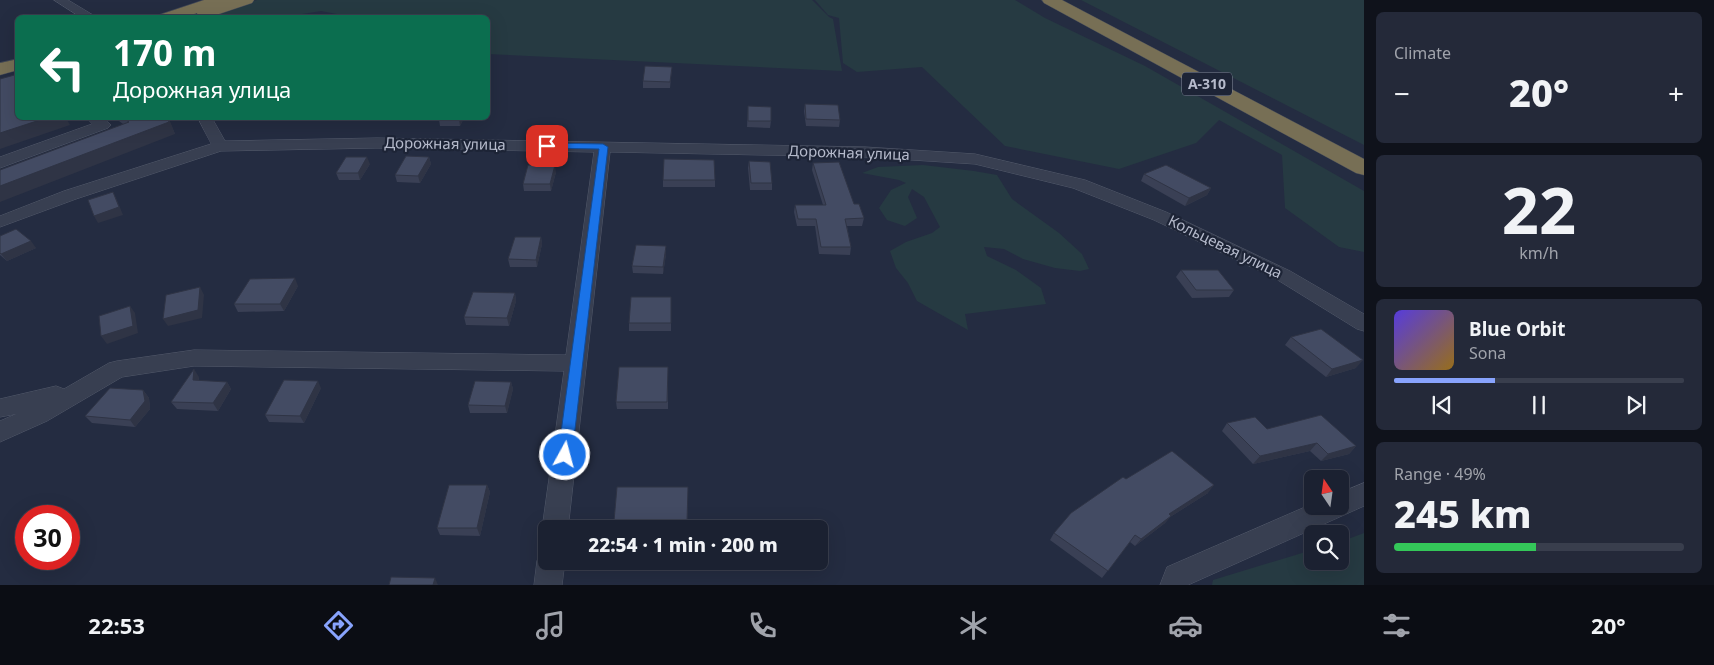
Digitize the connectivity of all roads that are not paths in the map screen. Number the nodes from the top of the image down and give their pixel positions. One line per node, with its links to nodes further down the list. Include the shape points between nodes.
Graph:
1 (60, 0): 5 (street)
2 (220, 0): 6 (highway)
3 (246, 0): 7 (highway)
4 (1050, 0): 17 (highway, А-310)
5 (87, 15)
6 (174, 15)
7 (202, 15)
8 (15, 65): 9 (highway)
9 (0, 69)
10 (15, 75): 11 (highway)
11 (0, 80)
12 (97, 120): 16 (street, via 103,125)
13 (206, 120): 14 (street)
14 (220, 146): 15 (street, Дорожная улица, via 377,143); 19 (street, Дорожная улица, via 70,195)
15 (603, 147): 18 (street, Дорожная улица, via 865,152 975,159); 21 (street)
16 (0, 163)
17 (1364, 168)
18 (1079, 184): 20 (street, Кольцевая улица, via 1214,240 1283,275)
19 (0, 222)
20 (1364, 324)
21 (577, 363): 22 (street, via 194,358 117,369); 28 (street)
22 (91, 384): 23 (street); 24 (street)
23 (0, 408)
24 (0, 432)
25 (1364, 494): 26 (street)
26 (1349, 500)
27 (1316, 515): 31 (street, via 1177,576)
28 (556, 520)
29 (550, 570): 30 (street)
30 (548, 585)
31 (1174, 585)

